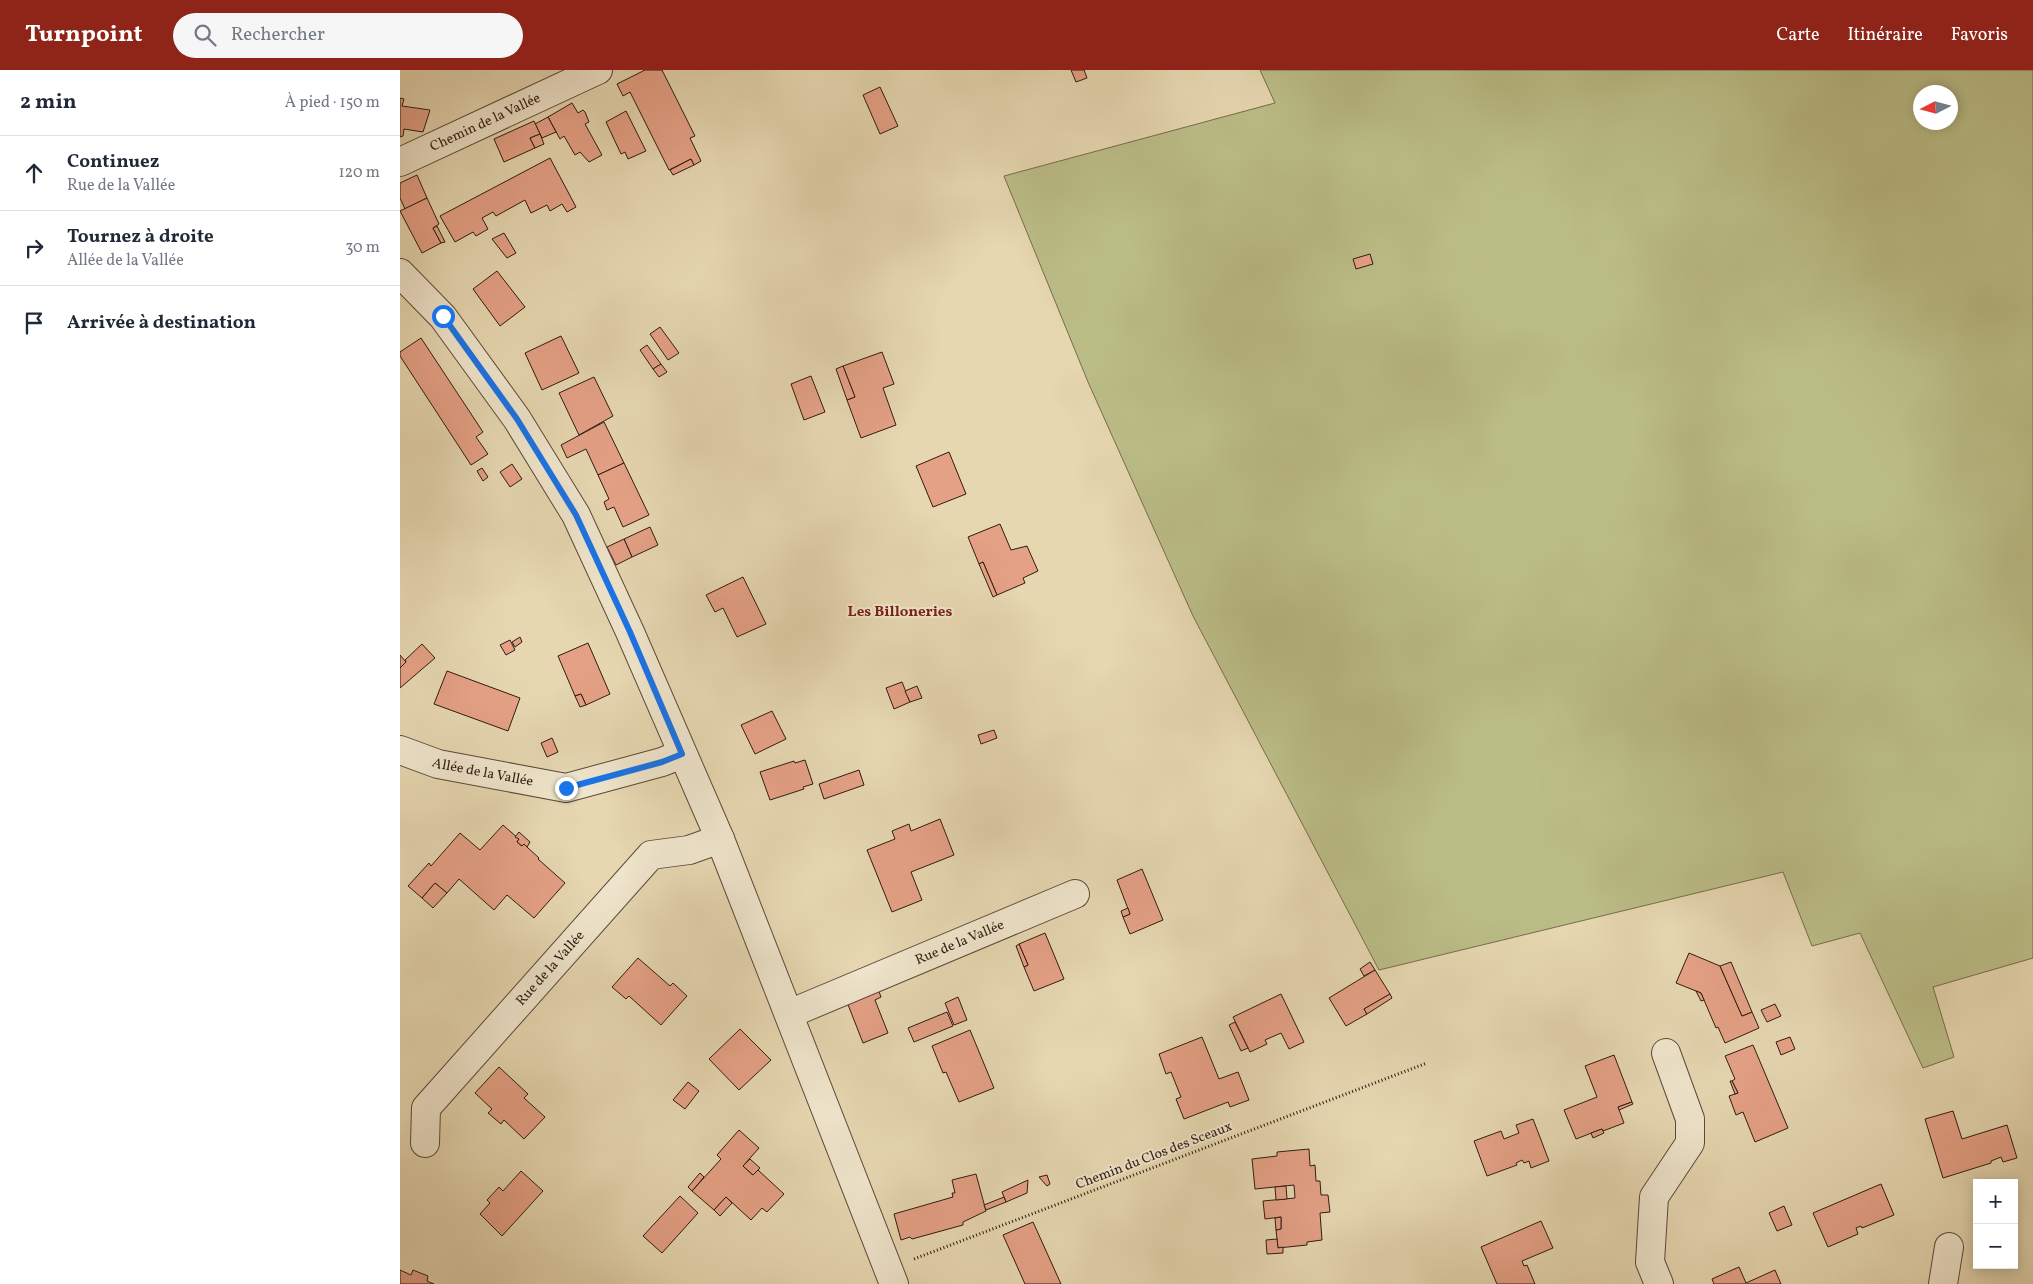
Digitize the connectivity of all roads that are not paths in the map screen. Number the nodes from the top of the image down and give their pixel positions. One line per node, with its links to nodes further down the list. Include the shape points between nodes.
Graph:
1 (598, 70): 2 (street, Chemin de la Vallée)
2 (400, 162)
3 (400, 273): 5 (street, via 443,316 517,419 576,515)
4 (400, 750): 5 (street, Allée de la Vallée, via 438,764 566,788)
5 (682, 754): 6 (street)
6 (720, 839): 8 (street); 10 (street, Rue de la Vallée, via 689,850 651,855 426,1108)
7 (1075, 894): 8 (street, Rue de la Vallée)
8 (788, 1014): 12 (street)
9 (1666, 1053): 13 (street, via 1690,1119 1690,1143 1654,1197 1650,1262)
10 (425, 1142)
11 (1949, 1247): 14 (street)
12 (891, 1277)
13 (1659, 1284)
14 (1943, 1284)

